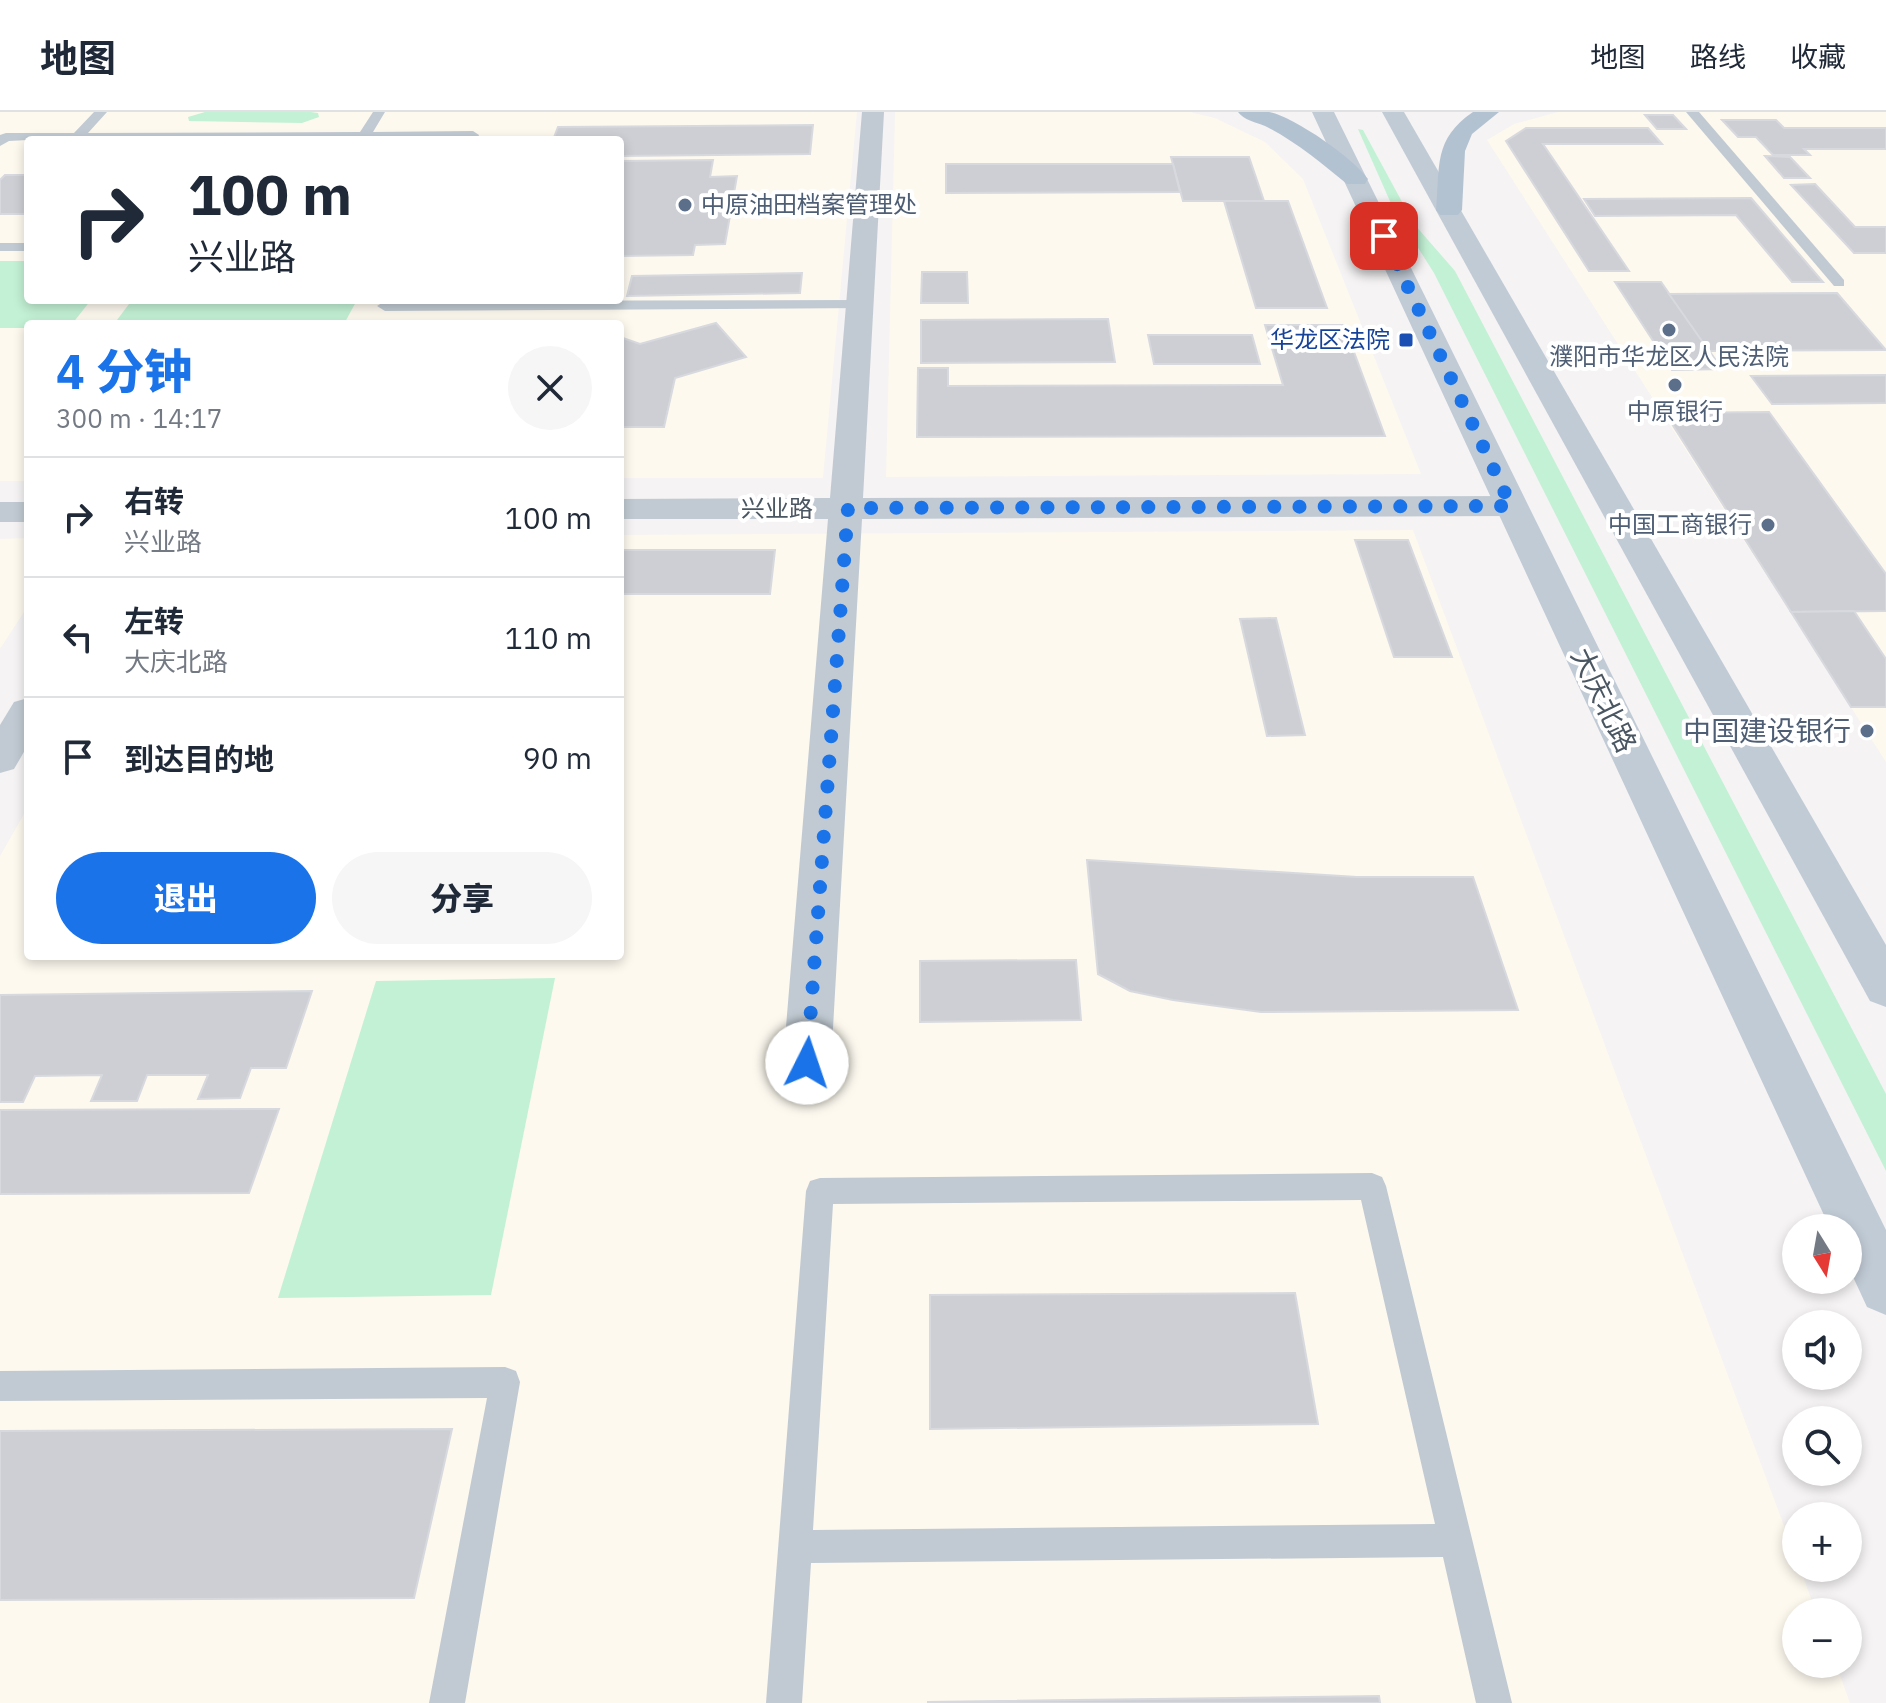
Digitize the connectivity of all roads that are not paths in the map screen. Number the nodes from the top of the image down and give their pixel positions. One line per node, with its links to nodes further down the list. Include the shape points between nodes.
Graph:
1 (101, 112): 9 (lane)
2 (379, 112): 10 (lane)
3 (873, 112): 20 (street)
4 (1249, 112): 14 (main road, via 1325,153)
5 (1323, 112): 14 (main road, 大庆北路)
6 (1393, 112): 15 (main road)
7 (1488, 112): 15 (main road, via 1462,130 1453,151)
8 (1692, 112): 18 (lane)
9 (78, 136)
10 (364, 136): 11 (lane)
11 (473, 136)
12 (24, 137): 13 (lane)
13 (0, 142)
14 (1356, 179): 21 (main road, 大庆北路)
15 (1449, 210): 28 (main road)
16 (0, 247): 17 (lane)
17 (24, 247)
18 (1839, 283)
19 (624, 304): 20 (lane)
20 (860, 305): 22 (street)
21 (1511, 506): 22 (street, 兴业路); 30 (main road, 大庆北路)
22 (848, 508): 23 (street, 兴业路); 29 (street)
23 (624, 509)
24 (0, 512): 25 (street)
25 (24, 512)
26 (24, 719): 27 (street)
27 (0, 758)
28 (1886, 987)
29 (807, 1063)
30 (1886, 1288)
31 (0, 1386): 34 (lane, via 505,1382)
32 (1456, 1540): 33 (lane); 33 (lane, via 1372,1186 820,1191); 36 (lane)
33 (794, 1547): 35 (lane)
34 (447, 1703)
35 (784, 1703)
36 (1494, 1703)

